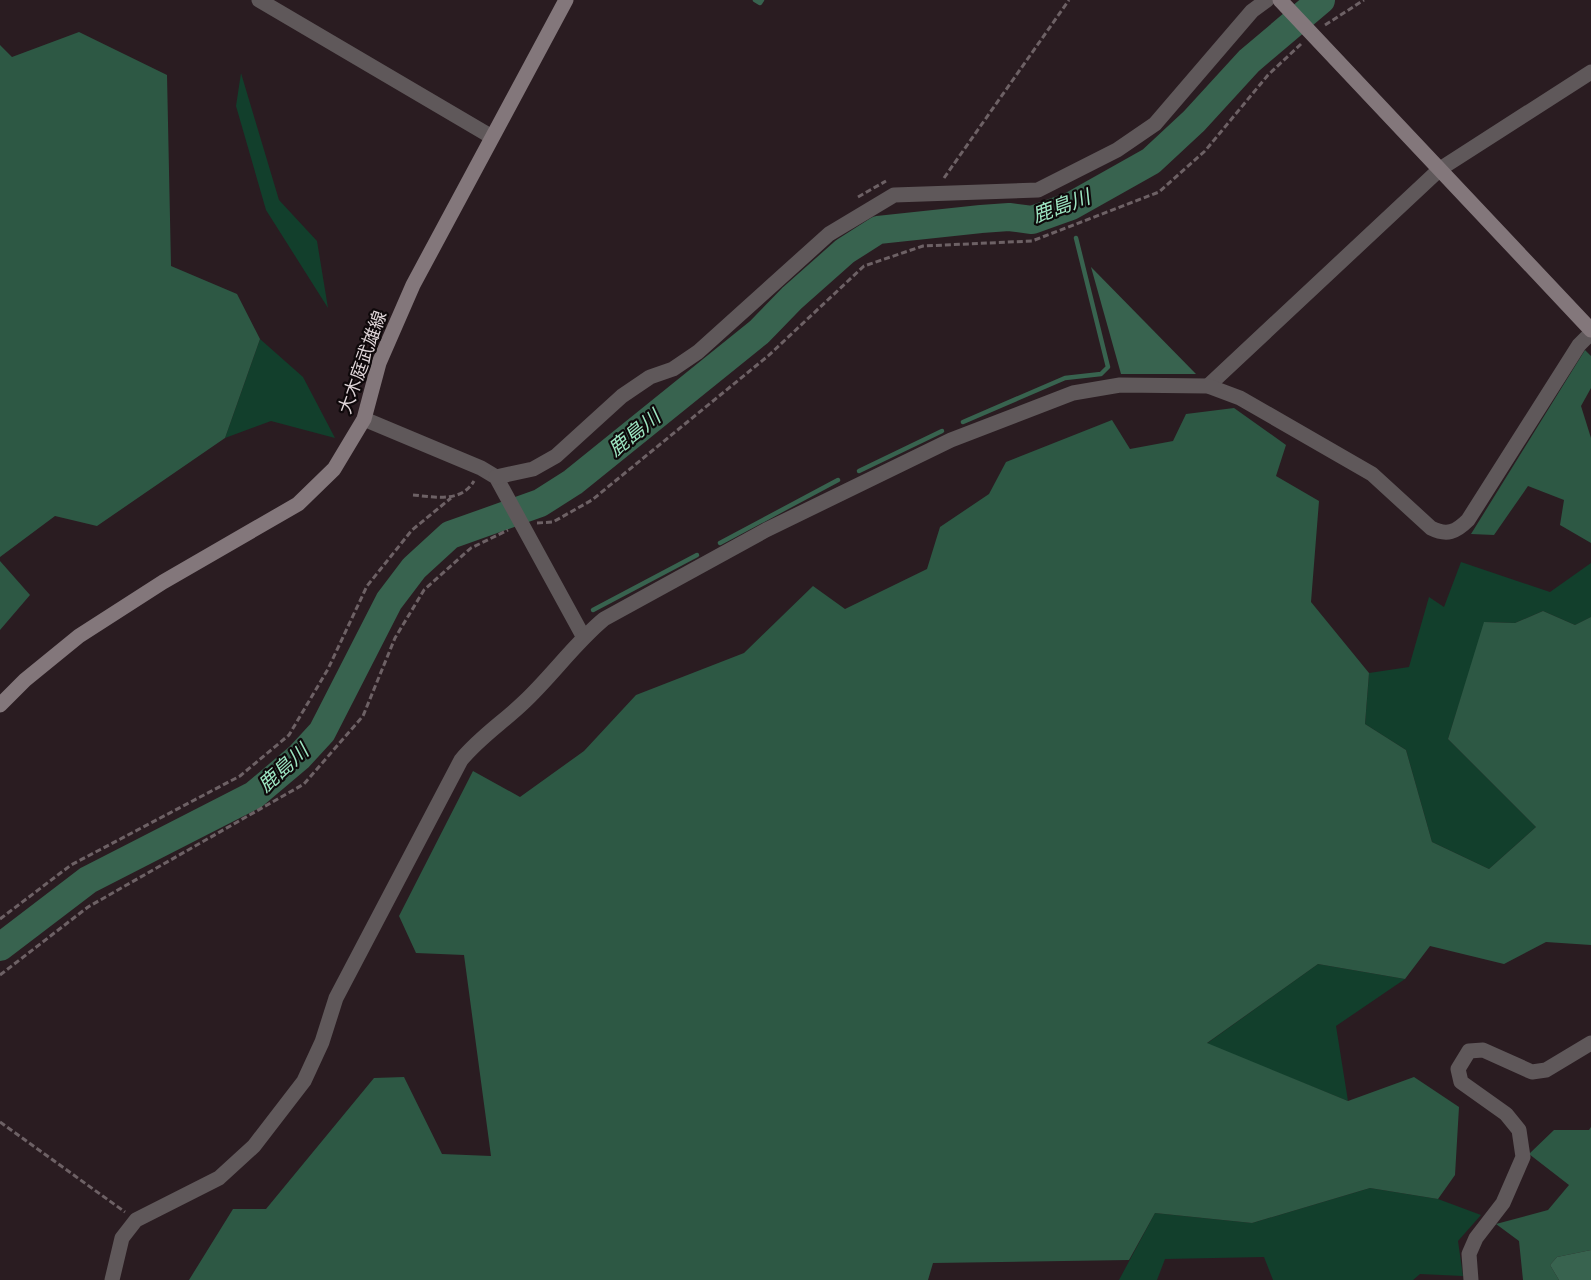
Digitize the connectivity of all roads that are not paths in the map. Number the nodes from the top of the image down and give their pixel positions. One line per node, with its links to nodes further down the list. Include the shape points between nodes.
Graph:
1 (259, 0): 6 (street)
2 (566, 0): 6 (main road, 大木庭武雄線)
3 (1267, 0): 11 (street, via 1252,11 1155,124 1117,150 1038,190 894,195 829,234 698,352 622,396 556,456)
4 (1280, 0): 7 (main road)
5 (1591, 72): 7 (street)
6 (492, 136): 10 (main road, 大木庭武雄線, via 413,285 379,363)
7 (1440, 169): 8 (main road); 9 (street)
8 (1591, 332): 9 (street, via 1578,345 1468,520 1452,532 1441,533 1431,528 1372,474 1240,398)
9 (1208, 386): 12 (street, via 1120,385 1073,393 951,440 766,530 632,602)
10 (364, 419): 11 (street, via 481,468); 13 (main road, 大木庭武雄線, via 334,470 298,504 79,636)
11 (499, 481): 12 (street)
12 (583, 636): 15 (street, via 522,704 478,740 461,760 336,998 304,1081 254,1146 219,1178 136,1221 122,1238)
13 (0, 705)
14 (1591, 1043): 16 (street, via 1546,1070 1532,1072 1484,1050 1469,1051 1458,1070 1461,1082 1506,1114 1519,1130 1523,1157 1503,1203 1476,1238 1469,1254)
15 (112, 1280)
16 (1471, 1280)

